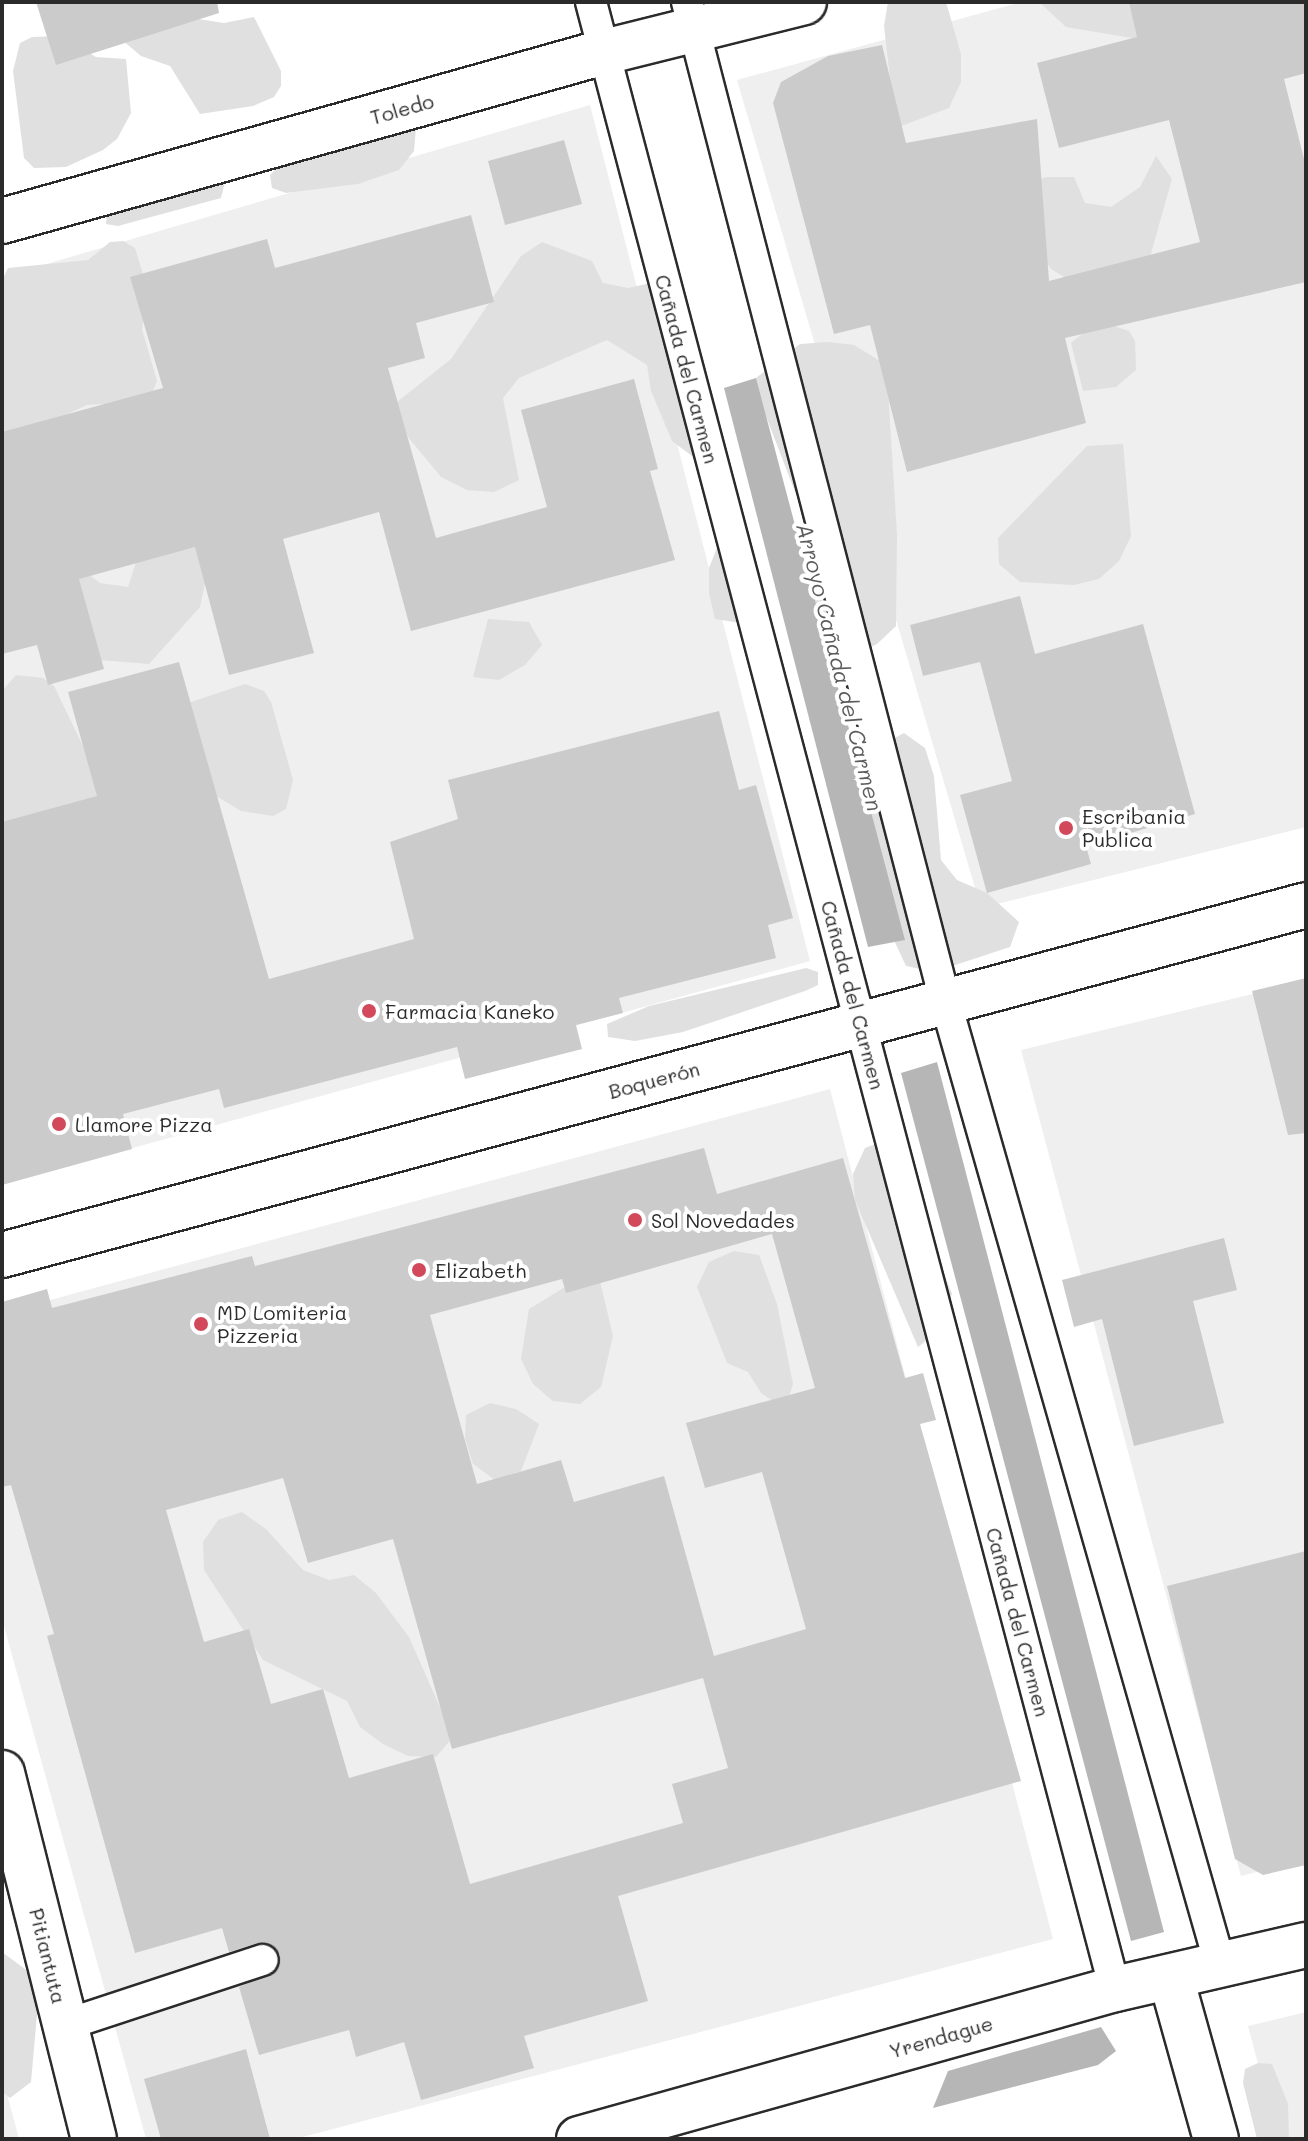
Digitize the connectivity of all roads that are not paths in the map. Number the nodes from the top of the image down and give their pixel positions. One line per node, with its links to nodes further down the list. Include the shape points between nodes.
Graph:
1 (591, 2): 4 (lane, Cañada del Carmen)
2 (804, 2): 3 (street, Toledo)
3 (690, 15): 4 (street, Toledo); 7 (lane)
4 (604, 52): 5 (street, Toledo); 8 (lane, Cañada del Carmen)
5 (2, 221)
6 (1306, 905): 7 (street, Boquerón)
7 (936, 1002): 8 (street, Boquerón); 13 (lane)
8 (865, 1023): 9 (street, Boquerón); 15 (lane, Cañada del Carmen)
9 (2, 1255)
10 (2, 1773): 16 (street, Pitiantuta)
11 (1306, 1945): 13 (street, Yrendague)
12 (263, 1960): 16 (lane)
13 (1220, 1964): 14 (street, Yrendague)
14 (1171, 1978): 15 (street, Yrendague); 19 (street)
15 (1115, 1989): 18 (street, Yrendague)
16 (65, 2025): 17 (street, Pitiantuta)
17 (94, 2139)
18 (579, 2139)
19 (1216, 2139)

